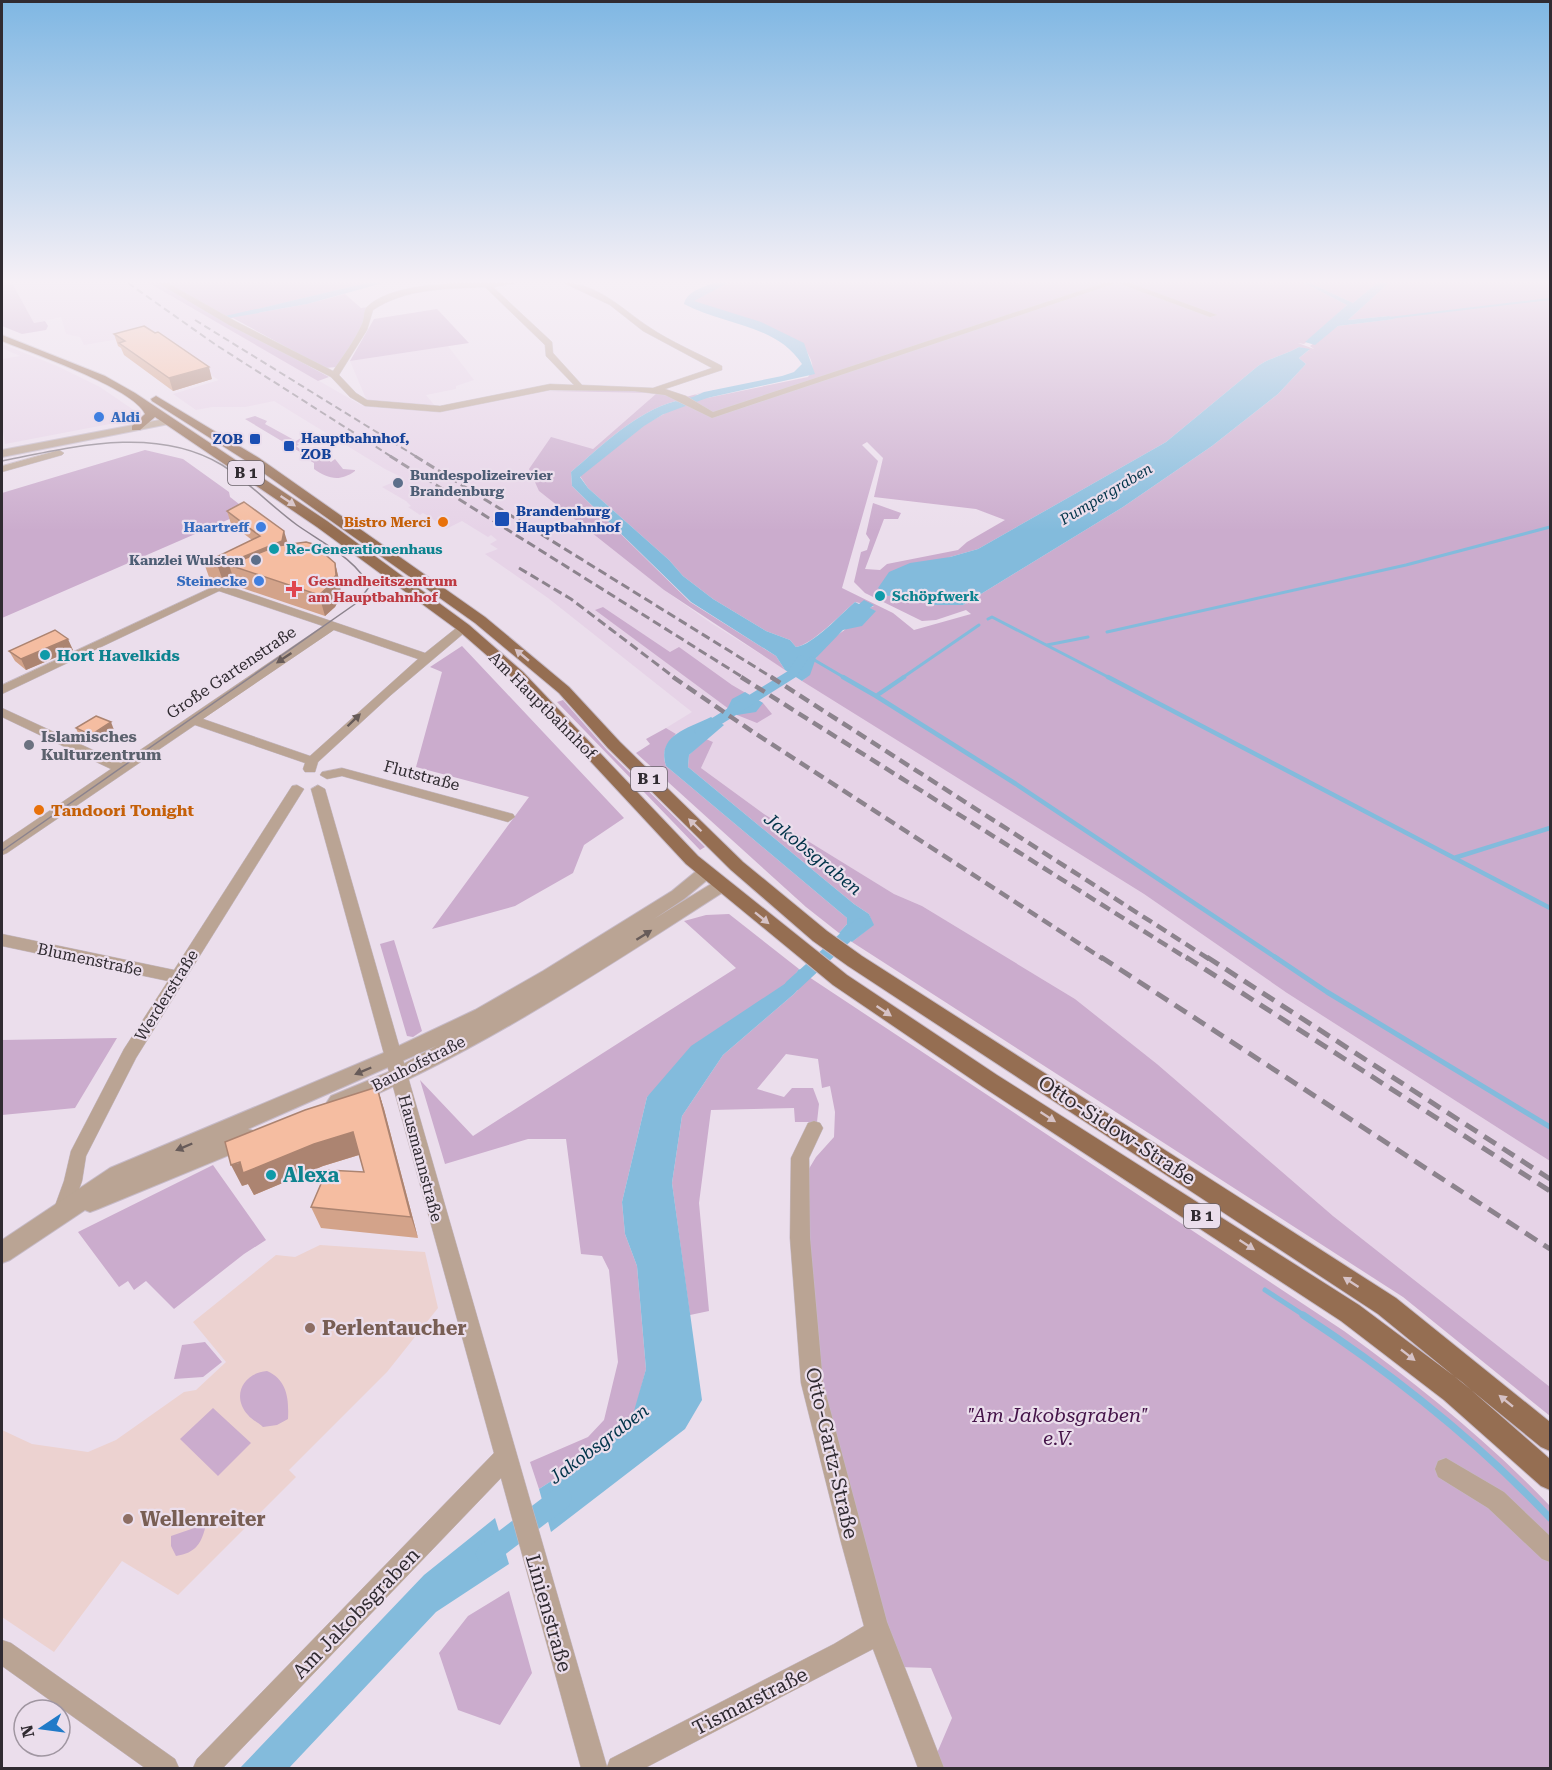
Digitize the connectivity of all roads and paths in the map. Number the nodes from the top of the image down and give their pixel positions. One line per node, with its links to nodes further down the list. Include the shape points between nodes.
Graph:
1 (73, 366): 11 (main road, B 1)
2 (85, 366): 12 (main road, B 1, via 122,379)
3 (315, 366): 8 (street)
4 (342, 366): 8 (street)
5 (561, 366): 9 (street)
6 (715, 366): 10 (street, via 719,368)
7 (862, 366): 10 (street, via 712,415 683,398)
8 (337, 377): 9 (street, via 365,403 435,409 537,389)
9 (578, 387): 10 (street)
10 (656, 389)
11 (147, 406): 13 (main road, B 1); 14 (main road, via 151,415)
12 (188, 418): 13 (main road); 20 (main road, Am Hauptbahnhof / B 1)
13 (170, 421): 14 (street); 22 (main road, Am Hauptbahnhof / B 1, one-way to 22, via 322,524)
14 (136, 428): 16 (street)
15 (59, 453): 17 (street)
16 (2, 454)
17 (2, 469)
18 (258, 571): 19 (street)
19 (217, 588): 21 (street); 24 (street)
20 (480, 620): 22 (main road); 25 (main road, Am Hauptbahnhof / B 1, one-way to 20)
21 (333, 625): 23 (street); 28 (street, Große Gartenstraße, one-way to 28)
22 (464, 628): 23 (street, Werderstraße); 26 (main road, Am Hauptbahnhof / B 1)
23 (425, 657): 29 (street, Werderstraße, one-way to 23, via 376,698)
24 (2, 690)
25 (564, 690): 26 (main road); 35 (main road, Am Hauptbahnhof / B 1, one-way to 25)
26 (540, 699): 36 (main road, Am Hauptbahnhof / B 1)
27 (2, 712): 30 (street)
28 (192, 720): 29 (street); 30 (street, Große Gartenstraße)
29 (311, 766): 31 (street, via 320,771); 32 (street, Werderstraße, via 297,777)
30 (120, 768): 34 (street, Große Gartenstraße)
31 (322, 782): 32 (street, via 306,791); 33 (street, Flutstraße, via 342,772); 40 (street, Hausmannstraße)
32 (297, 789): 39 (street, Werderstraße)
33 (508, 816)
34 (2, 850)
35 (737, 866): 36 (main road); 37 (main road); 44 (main road, Otto-Sidow-Straße / B 1, one-way to 35, via 1387,1306 855,961)
36 (706, 872): 37 (main road, Am Hauptbahnhof / B 1); 40 (street, Bauhofstraße, via 678,895 550,976)
37 (722, 885): 40 (street, Bauhofstraße, one-way to 37, via 588,968); 47 (main road, Otto-Sidow-Straße / B 1, one-way to 47, via 837,977 1350,1312 1408,1354)
38 (2, 940): 39 (street, Blumenstraße)
39 (178, 977): 42 (street, Werderstraße, via 129,1054 77,1156 73,1181)
40 (396, 1068): 42 (street, Bauhofstraße); 45 (street, Hausmannstraße)
41 (814, 1128): 49 (street, Otto-Gartz-Straße, via 800,1158 800,1238 812,1383)
42 (60, 1214): 43 (street, Bauhofstraße)
43 (2, 1253)
44 (1551, 1438)
45 (505, 1458): 52 (street, Am Jakobsgraben); 53 (street, Linienstraße)
46 (1446, 1469): 48 (street, via 1496,1500)
47 (1551, 1477)
48 (1551, 1551)
49 (879, 1631): 54 (street, Tismarstraße); 55 (street, Otto-Gartz-Straße)
50 (2, 1652): 51 (street)
51 (166, 1768)
52 (206, 1768)
53 (594, 1768)
54 (619, 1768)
55 (931, 1768)

